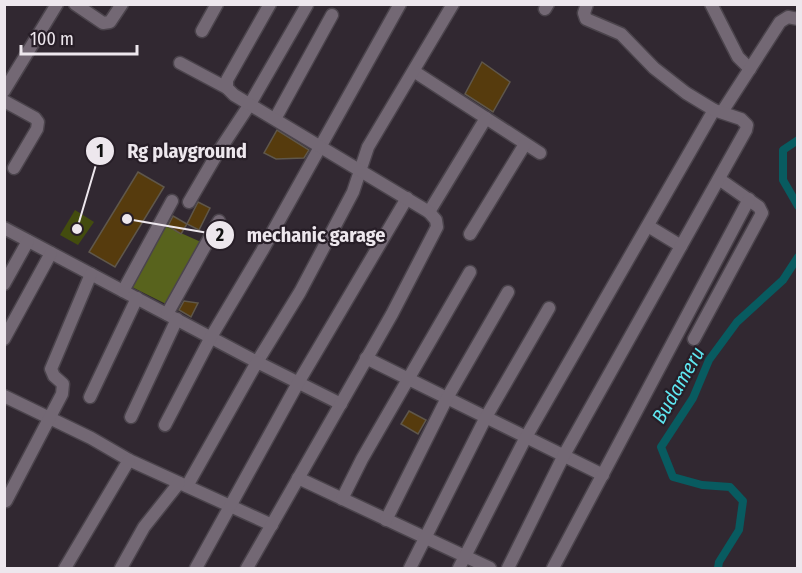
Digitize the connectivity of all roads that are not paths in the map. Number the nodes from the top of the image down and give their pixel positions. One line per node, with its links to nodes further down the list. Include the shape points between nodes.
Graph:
1 (57, 4): 18 (street)
2 (122, 4): 9 (street, via 110,21 103,23)
3 (217, 4): 13 (street)
4 (270, 4): 17 (street, via 227,80)
5 (400, 4): 25 (street)
6 (453, 4): 16 (street)
7 (587, 4): 21 (street, via 586,19 621,34 660,73)
8 (711, 4): 15 (street, via 738,57)
9 (77, 5)
10 (307, 5): 20 (street)
11 (332, 15): 23 (street)
12 (798, 19): 15 (street, via 788,17 780,22)
13 (202, 31)
14 (180, 63): 17 (street)
15 (750, 69): 21 (street)
16 (415, 72): 22 (street); 28 (street, via 368,147)
17 (227, 88): 20 (street)
18 (4, 91)
19 (4, 101): 27 (street, via 38,122)
20 (250, 104): 23 (street); 33 (street)
21 (718, 111): 29 (street, via 747,125 746,134); 36 (street)
22 (486, 118): 24 (street); 34 (street)
23 (275, 119): 25 (street)
24 (525, 144): 26 (street); 38 (street)
25 (319, 147): 28 (street); 50 (street)
26 (540, 153)
27 (14, 168)
28 (360, 170): 30 (street); 54 (street, via 300,291)
29 (719, 179): 31 (street); 40 (street)
30 (407, 198): 34 (street); 56 (street)
31 (749, 199): 52 (street, via 762,210 760,216); 68 (street)
32 (172, 201): 45 (street)
33 (189, 202)
34 (429, 212): 53 (street, via 436,220 436,232)
35 (219, 221): 49 (street)
36 (648, 226): 40 (street); 65 (street)
37 (4, 228): 39 (street)
38 (470, 234)
39 (28, 241): 41 (street); 44 (street)
40 (681, 246): 66 (street)
41 (51, 253): 43 (street); 51 (street)
42 (470, 272): 55 (street)
43 (91, 274): 45 (street); 61 (street, via 52,365 52,372 64,390)
44 (4, 284)
45 (123, 291): 47 (street)
46 (508, 292): 59 (street)
47 (137, 298): 49 (street); 58 (street)
48 (549, 308): 63 (street)
49 (172, 316): 50 (street); 62 (street)
50 (211, 336): 54 (street); 64 (street)
51 (4, 339)
52 (694, 339)
53 (366, 358): 55 (street); 60 (street)
54 (257, 362): 56 (street); 70 (street)
55 (408, 379): 59 (street); 71 (street)
56 (298, 383): 60 (street); 73 (street)
57 (4, 396): 61 (street)
58 (90, 397)
59 (447, 398): 63 (street); 74 (street)
60 (340, 404): 69 (street)
61 (49, 417): 67 (street); 72 (street)
62 (131, 417)
63 (486, 417): 65 (street); 76 (street)
64 (165, 425)
65 (526, 437): 66 (street); 77 (street)
66 (564, 455): 68 (street); 84 (street)
67 (129, 460): 70 (street); 78 (street)
68 (603, 475): 85 (street)
69 (298, 478): 71 (street); 75 (street)
70 (183, 485): 73 (street); 79 (street, via 144,527)
71 (342, 499): 74 (street)
72 (6, 501)
73 (229, 506): 75 (street); 80 (street)
74 (386, 520): 76 (street)
75 (272, 525): 81 (street)
76 (426, 539): 77 (street); 82 (street)
77 (462, 563): 83 (street)
78 (65, 568)
79 (121, 568)
80 (196, 568)
81 (247, 568)
82 (410, 568)
83 (490, 568)
84 (508, 568)
85 (553, 568)

